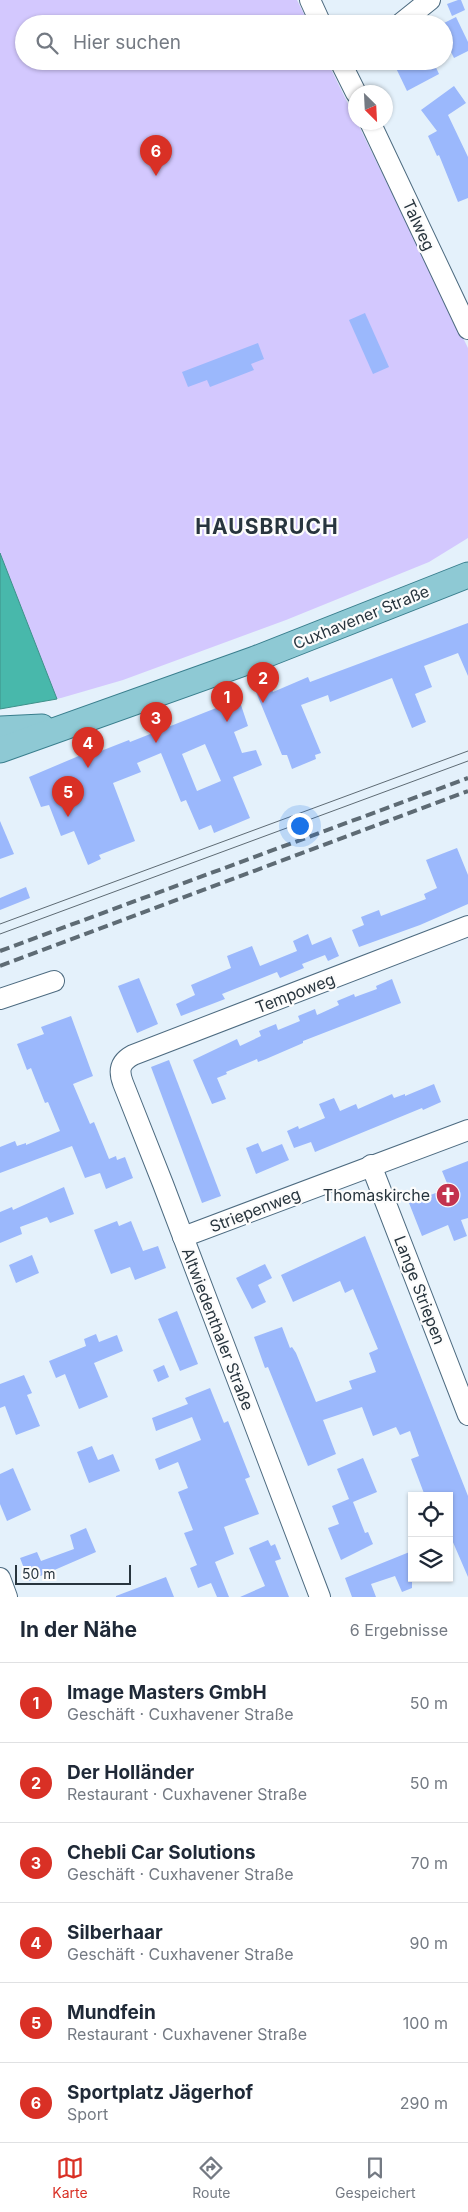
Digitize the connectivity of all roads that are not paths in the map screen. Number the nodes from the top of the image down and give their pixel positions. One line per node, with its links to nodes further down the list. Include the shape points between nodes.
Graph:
1 (310, 0): 3 (street)
2 (430, 0): 4 (street)
3 (317, 15)
4 (411, 15)
5 (345, 70): 6 (street)
6 (352, 85)
7 (374, 130): 8 (street, Talweg)
8 (468, 329)
9 (468, 575): 10 (main road, Cuxhavener Straße, via 255,659)
10 (69, 726): 11 (main road); 12 (main road, Cuxhavener Straße)
11 (0, 729)
12 (0, 750)
13 (468, 926): 16 (street, Tempoweg)
14 (54, 981): 15 (street)
15 (0, 999)
16 (124, 1061): 19 (street, Altwiedenthaler Straße, via 120,1071 122,1084)
17 (468, 1130): 18 (street, Striepenweg)
18 (371, 1165): 19 (street, Striepenweg); 20 (street, Lange Striepen)
19 (183, 1237): 23 (street, Altwiedenthaler Straße)
20 (468, 1415)
21 (0, 1578): 22 (street)
22 (7, 1597)
23 (320, 1597)

